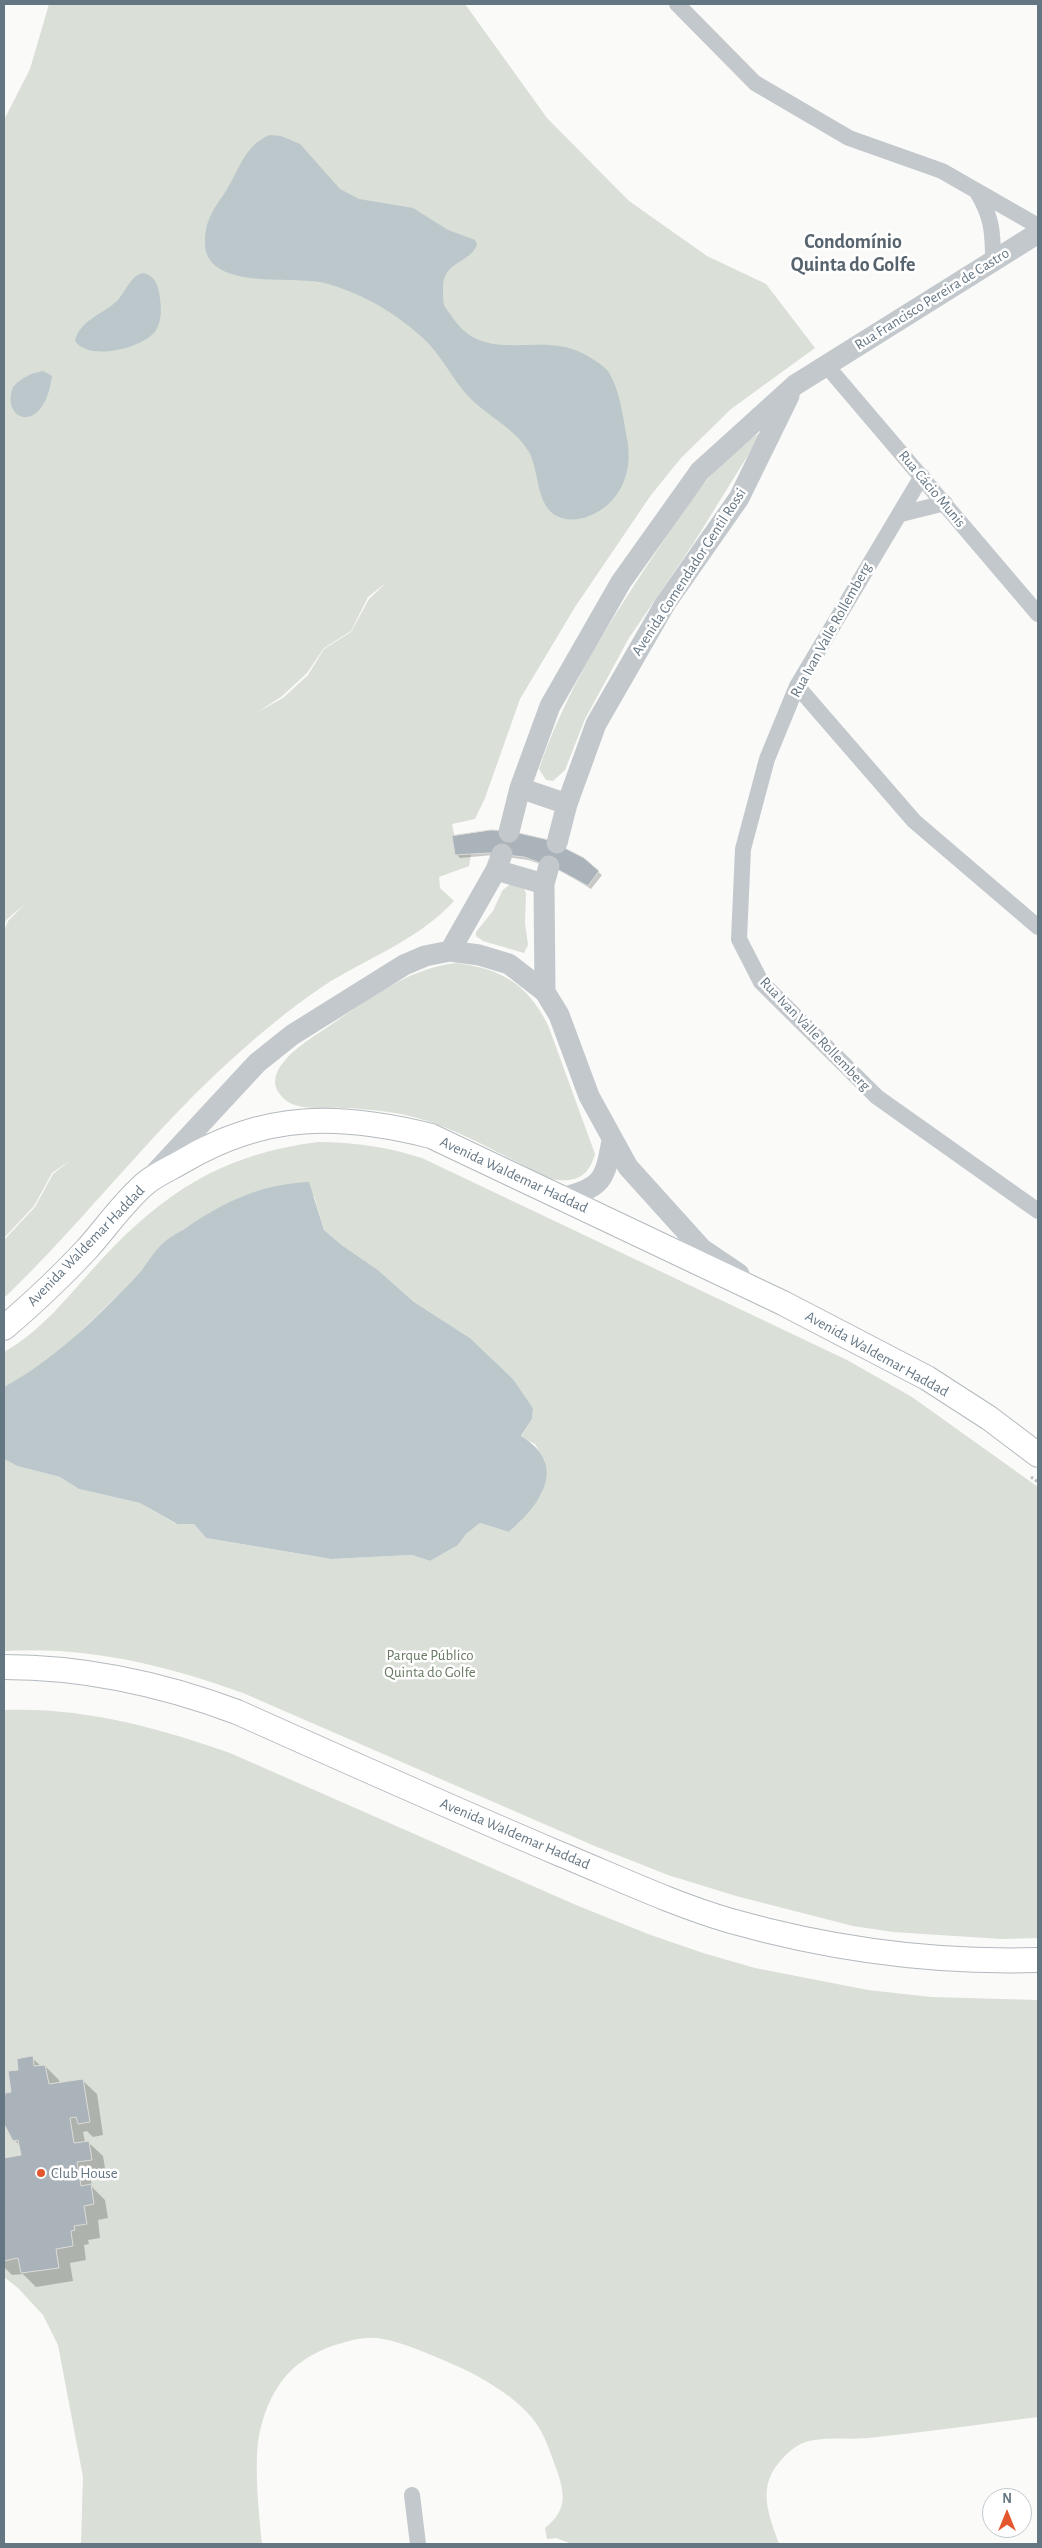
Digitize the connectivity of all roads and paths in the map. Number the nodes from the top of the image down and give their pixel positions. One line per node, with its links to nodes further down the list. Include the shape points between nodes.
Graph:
1 (676, 4): 2 (street, via 754,83 849,138 942,171)
2 (976, 190): 3 (street); 5 (street, via 989,212)
3 (1038, 226)
4 (1038, 233): 5 (street, Rua Francisco Pereira de Castro)
5 (994, 261): 6 (street, Rua Francisco Pereira de Castro)
6 (826, 365): 7 (street); 8 (street, Rua Cácio Munis)
7 (795, 385): 13 (street, via 700,472 621,582 550,706); 14 (street, Avenida Comendador Gentil Rossi, via 738,498 665,604 596,724)
8 (922, 476): 9 (street, Rua Cácio Munis); 10 (street, Rua Ivan Valle Rollemberg)
9 (944, 504): 10 (street); 11 (street, Rua Cácio Munis)
10 (901, 514): 12 (street, Rua Ivan Valle Rollemberg, via 869,562)
11 (1038, 614)
12 (797, 686): 17 (street, via 914,821); 23 (street, Rua Ivan Valle Rollemberg, via 767,759 743,848 739,939 761,982 877,1097)
13 (520, 788): 14 (street); 15 (street)
14 (567, 804): 16 (street, Avenida Comendador Gentil Rossi)
15 (509, 832)
16 (556, 843)
17 (1038, 927)
18 (450, 951): 19 (street, via 509,964); 19 (street, via 499,862 547,875); 21 (street, via 404,964 292,1035 258,1063)
19 (545, 992): 20 (street, via 559,1015 588,1096)
20 (612, 1140): 22 (street, via 608,1166 599,1182 586,1191); 24 (street, via 628,1167 702,1249)
21 (147, 1182): 22 (main road, Avenida Waldemar Haddad, via 199,1151 232,1137 278,1123 317,1119 394,1126 431,1136); 25 (main road, Avenida Waldemar Haddad, via 43,1296)
22 (562, 1198): 24 (main road, Avenida Waldemar Haddad)
23 (1038, 1211)
24 (783, 1303): 26 (main road, Avenida Waldemar Haddad, via 927,1378 989,1418)
25 (4, 1328)
26 (1031, 1463): 27 (path)
27 (1038, 1482)
28 (4, 1667): 29 (main road, Avenida Waldemar Haddad, via 94,1674 202,1699 570,1858 730,1920 850,1947 892,1953 1001,1961)
29 (1038, 1960)
30 (412, 2495): 31 (street)
31 (418, 2544)

